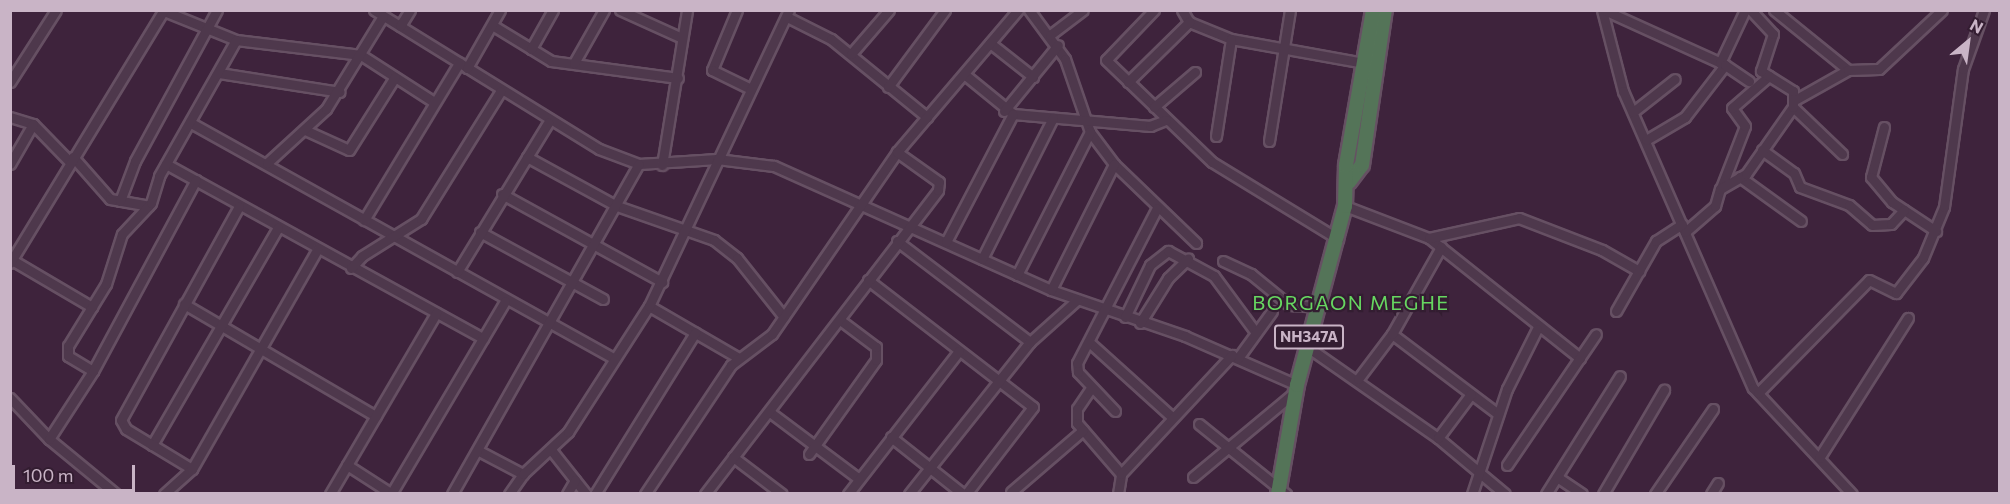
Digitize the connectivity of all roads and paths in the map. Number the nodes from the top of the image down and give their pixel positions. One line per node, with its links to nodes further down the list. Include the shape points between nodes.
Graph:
1 (56, 10): 58 (street)
2 (217, 10): 33 (street)
3 (374, 10): 29 (street)
4 (410, 10): 32 (street)
5 (553, 10): 40 (street)
6 (604, 10): 44 (street)
7 (620, 10): 35 (street)
8 (687, 10): 35 (street)
9 (737, 10): 61 (street, via 712,70)
10 (890, 10): 42 (street)
11 (945, 10): 60 (street)
12 (1018, 10): 38 (street)
13 (1029, 10): 34 (street)
14 (1083, 10): 34 (street)
15 (1154, 10): 59 (street, via 1105,57)
16 (1290, 10): 41 (street)
17 (1373, 10): 45 (highway, NH347A)
18 (1385, 10): 97 (highway, NH347A, via 1362,165)
19 (1603, 10): 46 (street); 68 (street)
20 (1745, 10): 46 (street)
21 (1750, 10): 52 (street, via 1773,34 1761,70)
22 (1774, 10): 48 (street)
23 (1942, 10): 48 (street, via 1879,69)
24 (1984, 10): 113 (street, via 1963,69 1944,207)
25 (164, 11): 33 (street); 88 (street)
26 (498, 11): 31 (street)
27 (1182, 11): 30 (street)
28 (788, 14): 42 (street); 61 (street)
29 (384, 16): 32 (street); 43 (street)
30 (1189, 22): 36 (street); 59 (street)
31 (492, 25): 40 (street); 47 (street)
32 (400, 26): 47 (street)
33 (206, 32): 37 (street); 100 (street, via 135,161)
34 (1050, 35): 39 (street)
35 (682, 38): 55 (street)
36 (1230, 39): 41 (street); 80 (street)
37 (236, 40): 43 (street); 50 (street)
38 (990, 43): 51 (street); 54 (street)
39 (1058, 45): 54 (street); 72 (street)
40 (531, 49): 44 (street, via 551,61)
41 (1283, 51): 45 (street); 82 (street)
42 (851, 54): 60 (street)
43 (362, 55): 53 (street); 62 (street)
44 (574, 63): 55 (street)
45 (1365, 63): 97 (highway, NH347A, via 1346,165)
46 (1722, 64): 57 (street); 81 (street, via 1685,117)
47 (463, 65): 63 (street); 64 (street)
48 (1848, 70): 65 (street)
49 (1195, 72): 66 (street)
50 (219, 73): 62 (street); 74 (street)
51 (964, 74): 67 (street); 70 (street)
52 (1769, 76): 65 (street, via 1793,91); 98 (street, via 1732,108 1746,126)
53 (395, 77): 64 (street); 78 (street, via 349,150)
54 (1033, 77): 67 (street)
55 (678, 78): 94 (street)
56 (1675, 79): 68 (street)
57 (1749, 81)
58 (10, 82)
59 (1128, 82): 66 (street)
60 (888, 87): 70 (street)
61 (752, 88): 87 (street)
62 (340, 92): 78 (street)
63 (500, 92): 75 (street); 116 (street, via 431,207)
64 (434, 102): 108 (street)
65 (1793, 104): 83 (street); 85 (street)
66 (1154, 107): 73 (street)
67 (1009, 112): 71 (street); 120 (street)
68 (1633, 112): 81 (street)
69 (10, 117): 76 (street)
70 (927, 117): 84 (street)
71 (1053, 118): 72 (street); 125 (street)
72 (1086, 119): 73 (street, via 1150,126); 79 (street)
73 (1166, 120): 118 (street, via 1212,162)
74 (191, 123): 89 (street); 91 (street)
75 (549, 123): 86 (street); 92 (street)
76 (33, 124): 88 (street); 90 (street)
77 (1884, 127): 107 (street, via 1871,177)
78 (305, 130): 89 (street)
79 (1090, 132): 93 (street); 132 (street)
80 (1216, 136)
81 (1646, 140): 112 (street)
82 (1269, 141)
83 (1762, 150): 95 (street); 107 (street, via 1794,173 1800,187 1849,205 1865,222 1891,224)
84 (897, 152): 101 (street); 110 (street, via 940,184)
85 (1842, 154)
86 (527, 157): 99 (street); 104 (street)
87 (717, 159): 94 (street); 101 (street, via 774,166); 115 (street)
88 (71, 160): 100 (street, via 105,195); 127 (street)
89 (267, 163): 108 (street)
90 (10, 164)
91 (166, 164): 96 (street); 102 (street)
92 (639, 164): 94 (street); 104 (street)
93 (1114, 164): 106 (street); 136 (street)
94 (662, 165)
95 (1740, 177): 98 (street); 109 (street)
96 (196, 180): 103 (street); 170 (street)
97 (1349, 182): 105 (highway, NH347A)
98 (1720, 189): 112 (street, via 1715,206)
99 (502, 194): 114 (street); 122 (street)
100 (120, 201): 102 (street)
101 (860, 202): 110 (street); 148 (street)
102 (148, 206): 142 (street, via 122,234 115,265)
103 (239, 206): 111 (street); 140 (street)
104 (617, 206): 115 (street); 122 (street)
105 (1345, 206): 117 (street); 118 (highway, NH347A)
106 (1157, 208): 121 (street); 144 (street)
107 (1904, 210): 113 (street)
108 (364, 220): 116 (street)
109 (1801, 221)
110 (910, 225): 119 (street); 120 (street)
111 (278, 228): 124 (street); 153 (street)
112 (1684, 228): 130 (street, via 1656,242); 177 (street)
113 (1936, 231): 177 (street, via 1900,291 1869,280)
114 (480, 232): 131 (street); 135 (street)
115 (684, 232): 134 (street); 148 (street, via 724,247)
116 (396, 237): 129 (street, via 362,256); 131 (street)
117 (1429, 238): 123 (street); 130 (street, via 1519,218 1602,250)
118 (1338, 239): 143 (highway, NH347A)
119 (897, 241): 133 (street); 161 (street)
120 (946, 242): 125 (street)
121 (1196, 243)
122 (596, 244): 134 (street); 135 (street)
123 (1441, 247): 155 (street); 158 (street)
124 (317, 250): 129 (street); 164 (street)
125 (982, 259): 132 (street)
126 (1188, 259): 149 (street, via 1168,250 1159,254); 152 (street, via 1168,278); 156 (street, via 1234,297)
127 (11, 261): 142 (street)
128 (1223, 261): 143 (street, via 1251,274 1289,305)
129 (351, 268): 147 (street)
130 (1639, 271): 146 (street)
131 (457, 272): 139 (street)
132 (1017, 275): 136 (street)
133 (868, 280): 151 (street); 165 (street)
134 (662, 282): 141 (street)
135 (574, 283): 137 (street); 154 (street)
136 (1051, 290): 138 (street)
137 (603, 299)
138 (1077, 300): 144 (street); 161 (street)
139 (505, 301): 154 (street); 160 (street)
140 (184, 304): 153 (street); 192 (street, via 121,420)
141 (649, 306): 157 (street); 168 (street)
142 (92, 307): 170 (street, via 66,353)
143 (1316, 307): 163 (highway, NH347A)
144 (1104, 310): 149 (street); 162 (street)
145 (1272, 311): 156 (street)
146 (1616, 311)
147 (436, 314): 160 (street); 184 (street)
148 (784, 317): 167 (street, via 764,343)
149 (1125, 317): 152 (street)
150 (1908, 318): 198 (street)
151 (840, 320): 182 (street); 191 (street, via 878,353)
152 (1140, 323): 166 (street)
153 (220, 324): 164 (street); 192 (street)
154 (552, 325): 168 (street); 194 (street)
155 (1537, 328): 169 (street); 183 (street)
156 (1254, 330): 166 (street)
157 (695, 333): 167 (street); 221 (street)
158 (1392, 334): 172 (street); 178 (street)
159 (1596, 334): 169 (street)
160 (483, 338): 213 (street)
161 (1030, 342): 173 (street)
162 (1089, 342): 174 (street, via 1077,368); 185 (street)
163 (1306, 346): 172 (street); 175 (highway, NH347A)
164 (262, 348): 184 (street); 202 (street)
165 (959, 351): 173 (street); 188 (street)
166 (1235, 356): 175 (street); 185 (street)
167 (737, 357): 222 (street)
168 (614, 358): 195 (street)
169 (1580, 358): 200 (street)
170 (93, 371): 190 (street)
171 (1620, 376): 207 (street)
172 (1358, 379): 189 (street)
173 (999, 381): 201 (street); 227 (street, via 1031,404 1033,412)
174 (1091, 388): 181 (street); 187 (street, via 1076,416)
175 (1296, 389): 193 (street); 212 (highway, NH347A)
176 (1664, 390): 233 (street)
177 (1758, 393): 198 (street)
178 (1471, 394): 183 (street); 189 (street)
179 (11, 399): 190 (street)
180 (1713, 409): 234 (street)
181 (1115, 411)
182 (771, 413): 191 (street); 197 (street)
183 (1498, 414): 203 (street)
184 (376, 416): 199 (street)
185 (1172, 417): 205 (street)
186 (1199, 424): 193 (street)
187 (1083, 430): 205 (street); 211 (street)
188 (891, 437): 201 (street); 208 (street)
189 (1438, 438): 203 (street)
190 (49, 440): 214 (street)
191 (816, 444): 196 (street); 208 (street)
192 (152, 445): 202 (street)
193 (1228, 447): 206 (street); 212 (street)
194 (479, 451): 204 (street); 217 (street)
195 (552, 451): 204 (street); 209 (street)
196 (809, 454)
197 (733, 457): 223 (street); 224 (street)
198 (1819, 458): 236 (street)
199 (347, 465): 213 (street); 216 (street)
200 (1507, 465)
201 (927, 468): 226 (street); 227 (street)
202 (192, 469): 215 (street)
203 (1480, 472): 229 (street); 230 (street)
204 (522, 474): 218 (street)
205 (1121, 474): 228 (street)
206 (1193, 477)
207 (1557, 477): 231 (street); 232 (street)
208 (858, 478): 225 (street)
209 (575, 480): 219 (street); 220 (street)
210 (1718, 483): 235 (street)
211 (1011, 492)
212 (1281, 492)
213 (391, 493)
214 (116, 494)
215 (164, 494)
216 (330, 494)
217 (452, 494)
218 (510, 494)
219 (567, 494)
220 (586, 494)
221 (596, 494)
222 (645, 494)
223 (705, 494)
224 (782, 494)
225 (848, 494)
226 (909, 494)
227 (964, 494)
228 (1118, 494)
229 (1472, 494)
230 (1505, 494)
231 (1546, 494)
232 (1581, 494)
233 (1603, 494)
234 (1655, 494)
235 (1711, 494)
236 (1851, 494)

